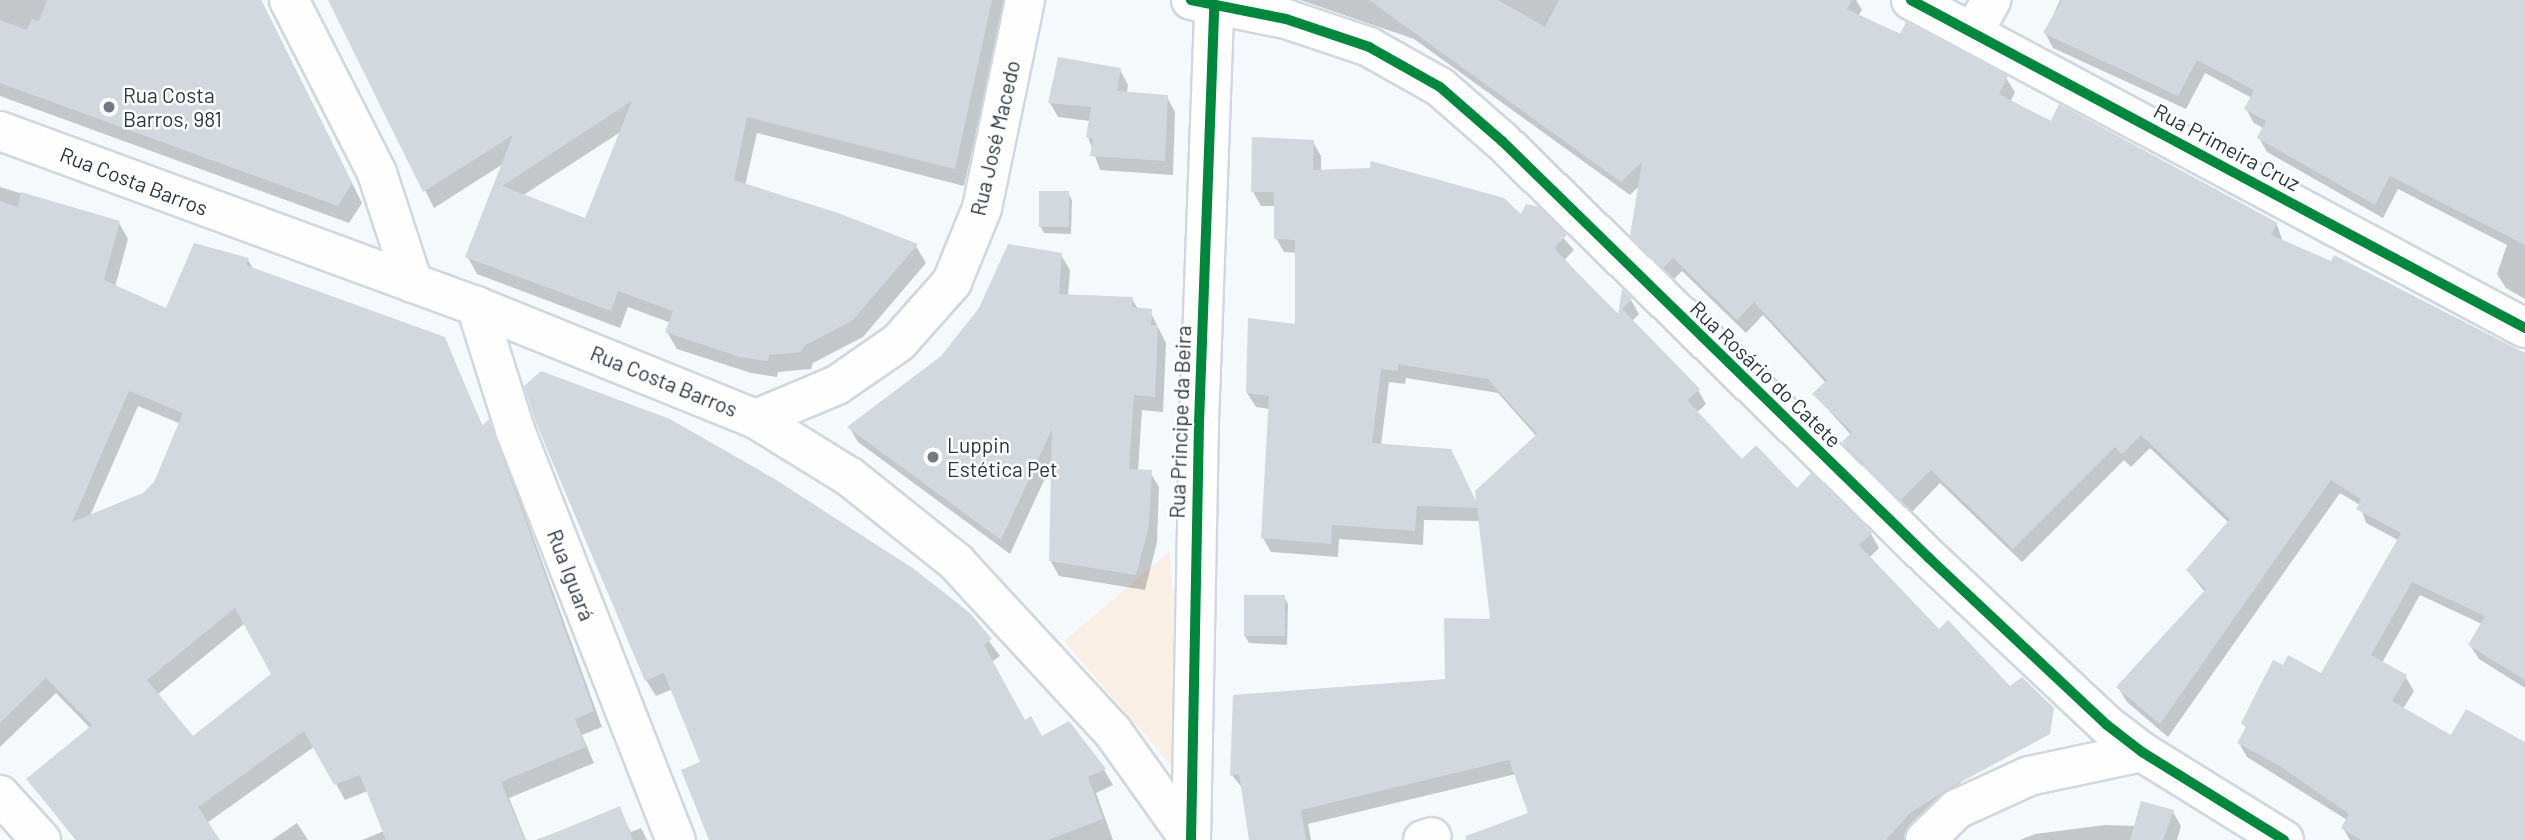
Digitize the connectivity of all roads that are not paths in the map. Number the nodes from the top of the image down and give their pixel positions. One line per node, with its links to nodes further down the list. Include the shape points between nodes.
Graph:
1 (289, 0): 8 (street, via 377,173)
2 (1025, 0): 11 (street, Rua José Macedo, via 982,208 952,282 899,342 837,385)
3 (1911, 0): 6 (street, Rua Primeira Cruz)
4 (1991, 0): 6 (street)
5 (1202, 2): 12 (street, Rua Rosário do Catete, via 1286,19 1369,47 1440,87 1503,141 1948,577 2082,703); 16 (street, Rua Principe da Beira)
6 (1973, 33): 10 (street, Rua Primeira Cruz)
7 (0, 131): 8 (street, Rua Costa Barros)
8 (413, 283): 9 (street, Rua Costa Barros)
9 (476, 306): 11 (street, Rua Costa Barros); 15 (street, Rua Iguará, via 515,430)
10 (2525, 328)
11 (756, 419): 16 (street, Rua Costa Barros, via 850,477 956,562 1113,732)
12 (2142, 752): 17 (street, via 2029,776 1957,809); 18 (street, Rua Rosário do Catete)
13 (0, 795): 14 (street)
14 (41, 840)
15 (676, 840)
16 (1190, 840)
17 (1925, 840)
18 (2284, 840)

